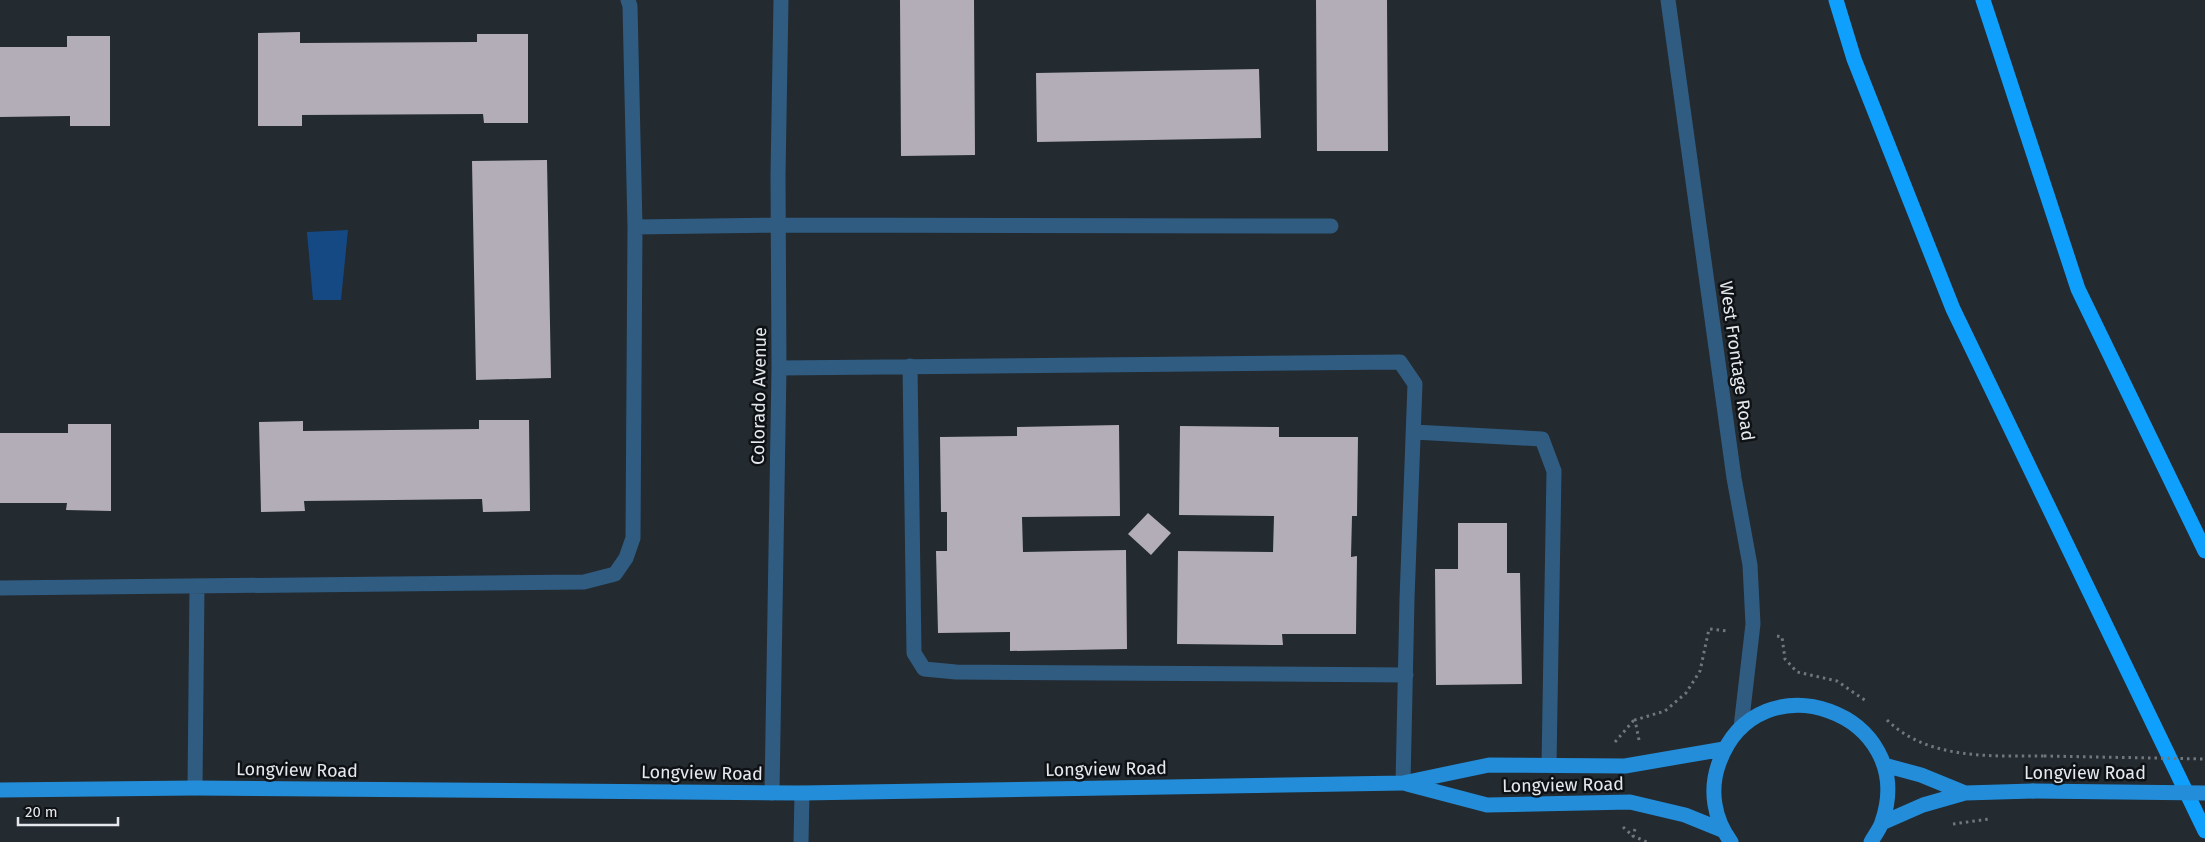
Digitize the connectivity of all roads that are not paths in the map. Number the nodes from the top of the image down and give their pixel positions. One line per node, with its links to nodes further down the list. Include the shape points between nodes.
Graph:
1 (628, 0): 8 (street)
2 (781, 0): 6 (street, Colorado Avenue)
3 (1668, 0): 16 (street, West Frontage Road, via 1734,478 1750,565 1753,624)
4 (1836, 0): 28 (highway, via 1854,59 1953,309)
5 (1982, 0): 12 (highway, via 2078,289)
6 (778, 224): 7 (street); 8 (street); 10 (street, Colorado Avenue)
7 (1331, 226)
8 (635, 227): 13 (street, via 633,538 626,558 615,574 584,582)
9 (910, 366): 10 (street); 11 (street, via 1400,362 1415,384); 15 (street, via 914,653 924,669 956,672)
10 (779, 368): 23 (street, Colorado Avenue)
11 (1414, 432): 15 (street); 18 (street, via 1542,439 1554,471)
12 (2205, 551)
13 (197, 586): 14 (street); 21 (street)
14 (0, 588)
15 (1406, 675): 20 (street)
16 (1741, 727): 17 (main road); 19 (main road, via 1765,712 1792,704 1822,707 1848,719 1870,738)
17 (1724, 750): 18 (main road, Longview Road, via 1625,766); 29 (main road, via 1714,775 1714,804)
18 (1549, 765): 20 (main road, Longview Road, via 1489,764)
19 (1884, 765): 25 (main road, Longview Road, via 1921,775); 27 (main road, via 1888,794)
20 (1404, 783): 24 (main road, Longview Road); 29 (main road, Longview Road, via 1487,805 1630,802 1685,815)
21 (196, 788): 22 (main road, Longview Road); 23 (main road, Longview Road)
22 (0, 790)
23 (772, 793): 24 (main road, Longview Road)
24 (802, 793): 30 (street)
25 (1965, 793): 26 (main road, Longview Road, bridge); 27 (main road, Longview Road, via 1923,805)
26 (2205, 793)
27 (1882, 823): 31 (main road)
28 (2205, 831)
29 (1726, 836)
30 (801, 842)
31 (1871, 842)

